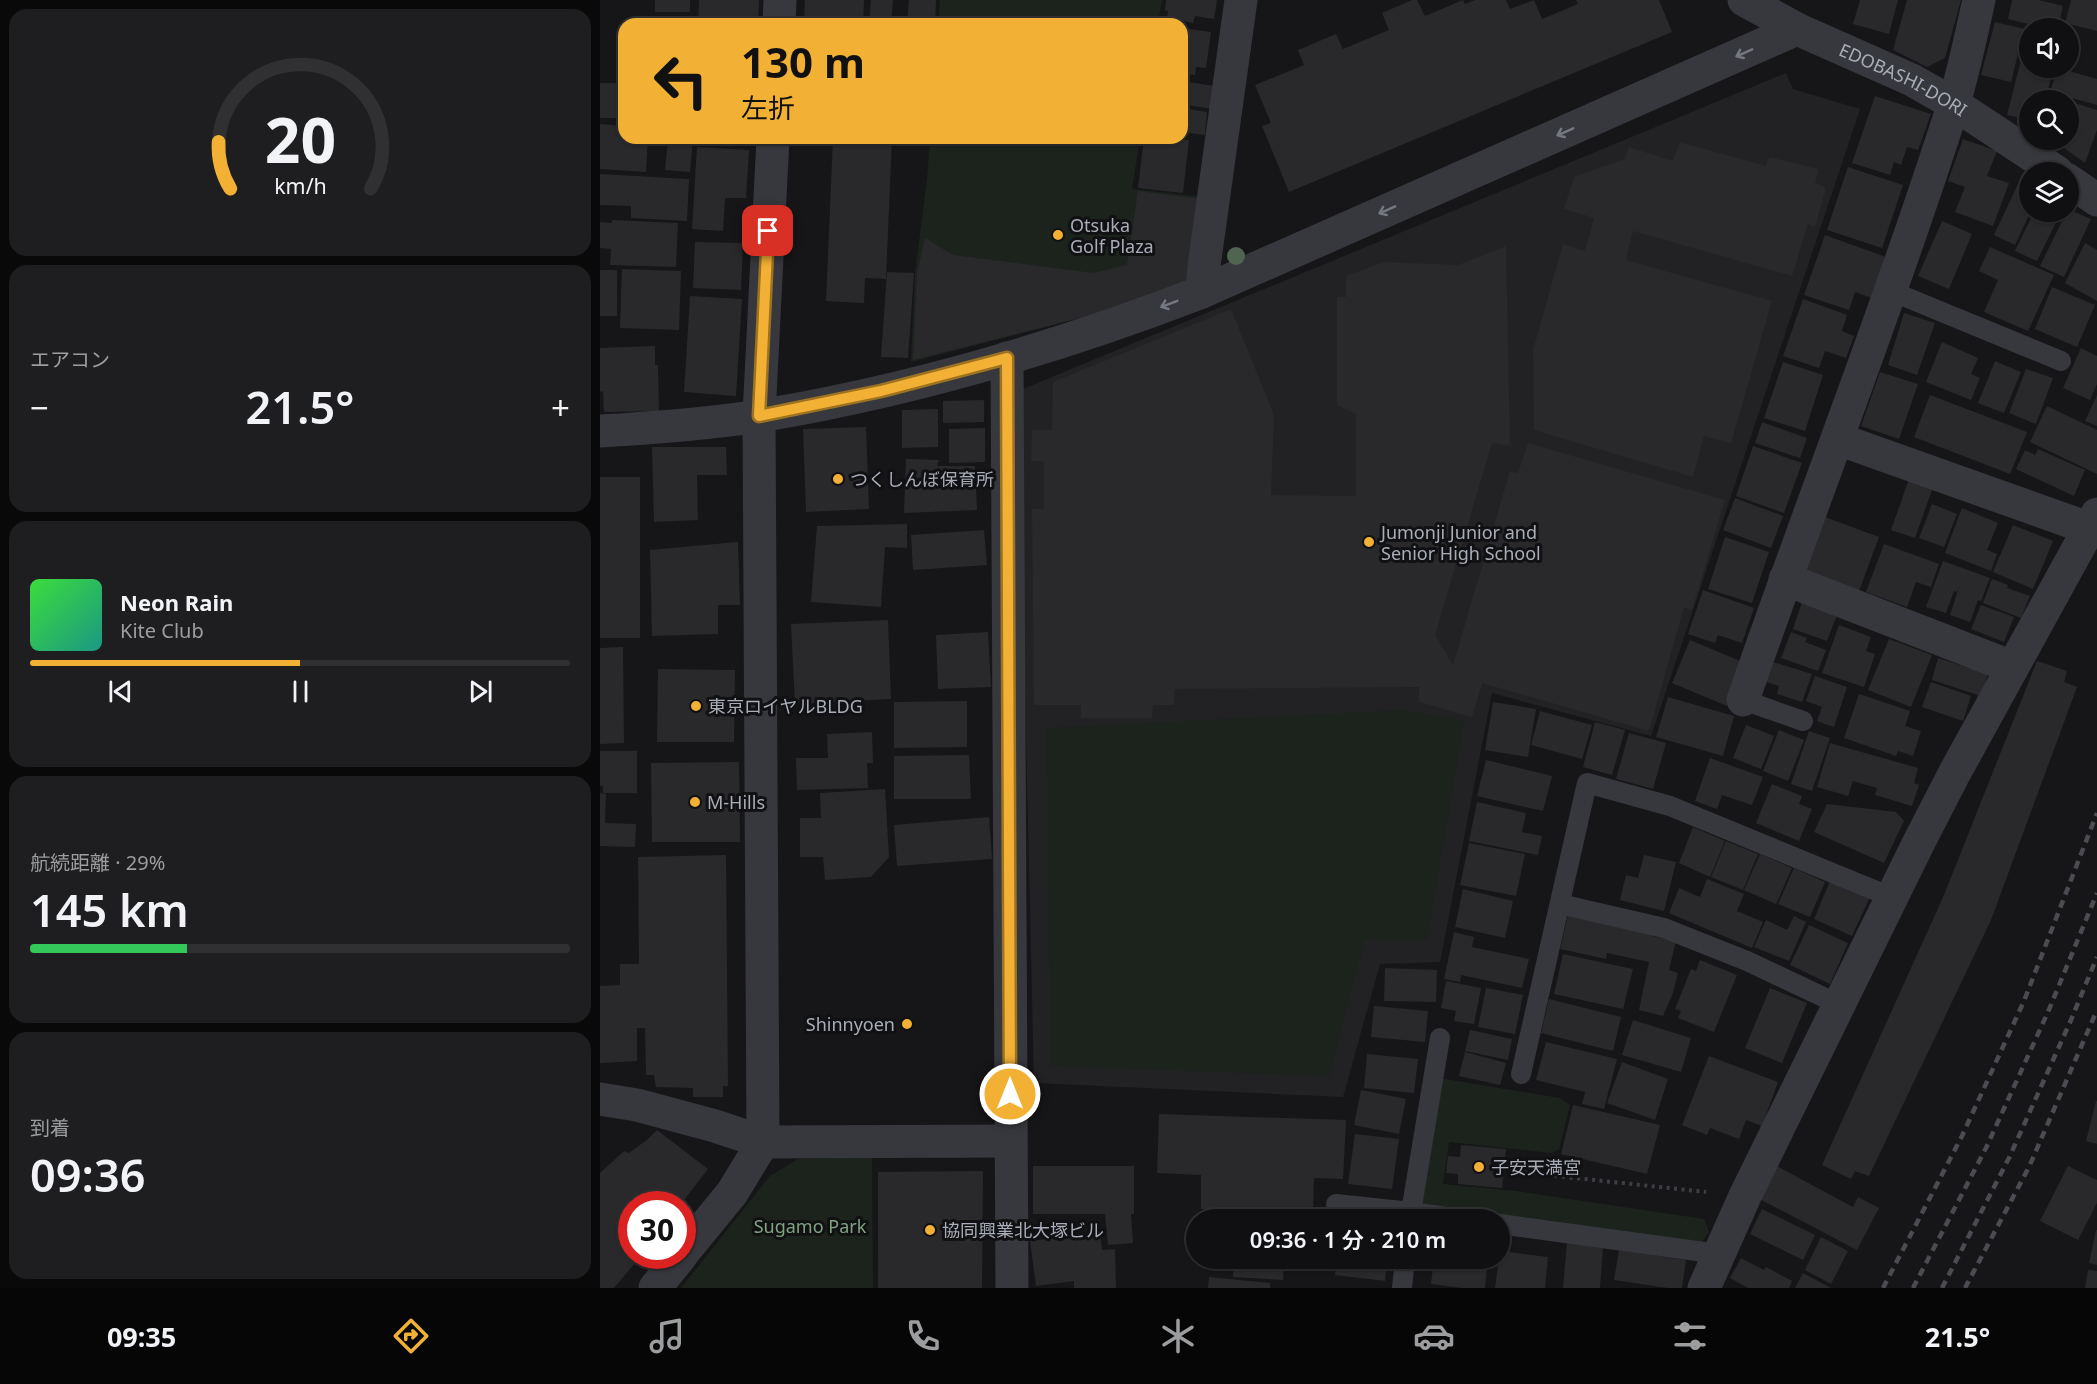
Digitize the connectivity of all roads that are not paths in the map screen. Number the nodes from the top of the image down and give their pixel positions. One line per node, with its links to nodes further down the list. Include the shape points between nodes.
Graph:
1 (780, 0): 5 (street)
2 (1241, 0): 11 (street)
3 (1744, 0): 6 (street, EDOBASHI-DORI)
4 (1979, 0): 7 (street)
5 (779, 18)
6 (1797, 29): 7 (street, EDOBASHI-DORI, via 1912,80); 11 (street, one-way to 11)
7 (1954, 104): 9 (street, EDOBASHI-DORI); 10 (street)
8 (773, 144): 14 (street)
9 (2042, 162)
10 (1891, 291): 13 (lane); 16 (street)
11 (1202, 292): 12 (street, one-way to 12)
12 (1007, 358): 14 (street, via 881,391); 28 (street)
13 (2061, 361)
14 (759, 416): 15 (street); 29 (street)
15 (600, 431)
16 (1838, 439): 17 (street); 18 (street)
17 (2092, 521): 19 (street)
18 (1785, 579): 19 (street); 20 (street)
19 (2012, 667): 22 (street)
20 (1743, 700): 21 (lane)
21 (1803, 722)
22 (1892, 897): 23 (lane, via 1670,806 1587,783); 24 (street)
23 (1560, 904): 24 (lane, via 1664,928 1747,961); 26 (lane)
24 (1838, 1005): 35 (street)
25 (1440, 1038): 32 (lane)
26 (1521, 1074)
27 (600, 1100): 29 (street, via 637,1105)
28 (1010, 1141): 29 (street); 39 (street)
29 (763, 1143): 34 (street, via 732,1193)
30 (1336, 1204): 31 (lane)
31 (1367, 1209)
32 (1411, 1209)
33 (1510, 1225): 35 (lane)
34 (696, 1238)
35 (1719, 1254): 41 (street)
36 (671, 1269): 38 (street)
37 (1405, 1269): 40 (lane)
38 (655, 1288)
39 (1012, 1288)
40 (1402, 1288)
41 (1704, 1288)

